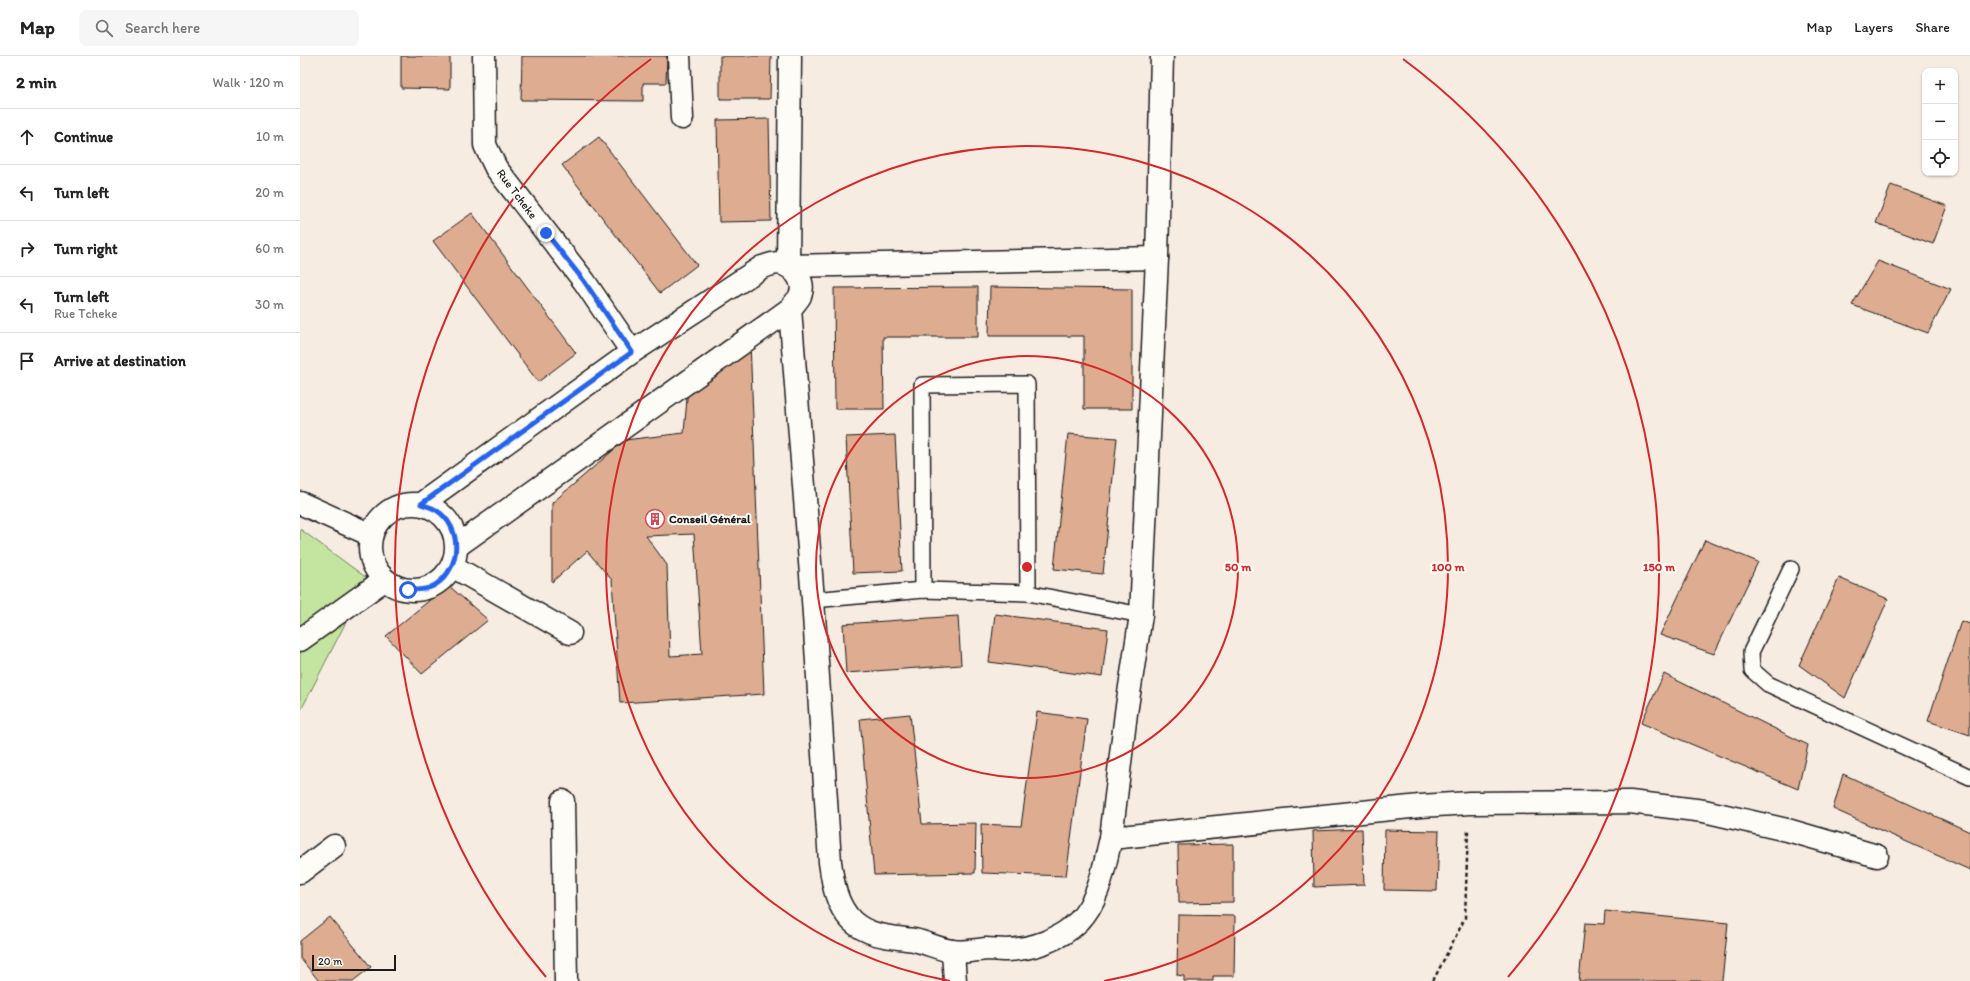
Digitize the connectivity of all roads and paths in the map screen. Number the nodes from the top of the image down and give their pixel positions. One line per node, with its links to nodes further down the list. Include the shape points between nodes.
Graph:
1 (484, 56): 9 (street, Rue Tcheke, via 485,145 496,168 584,281)
2 (679, 56): 5 (street)
3 (790, 56): 7 (street)
4 (1162, 56): 6 (street)
5 (682, 118)
6 (1157, 258): 7 (street); 19 (street)
7 (788, 266): 8 (street, via 797,273 801,282 801,295); 9 (street, via 776,263 762,267)
8 (790, 309): 13 (street); 18 (street)
9 (632, 352): 11 (street)
10 (300, 503): 12 (street)
11 (421, 504): 12 (street, via 405,504 390,510 378,520); 13 (street, via 435,510 446,519 454,532)
12 (371, 535): 15 (street, via 371,559)
13 (454, 556): 15 (street, via 444,578 434,586 421,590 401,589); 20 (street)
14 (1791, 569): 22 (lane, via 1751,652 1752,670 1768,684)
15 (384, 580): 21 (street)
16 (923, 590): 17 (lane); 17 (lane, via 922,385 1027,384); 18 (lane)
17 (1028, 594): 19 (lane)
18 (813, 600): 29 (street, via 830,862 838,900 853,922 865,930 878,935 930,943)
19 (1141, 615): 25 (street)
20 (570, 633)
21 (300, 640)
22 (1970, 777)
23 (563, 801): 30 (street)
24 (1470, 803): 25 (street); 27 (street, via 1630,802 1704,811 1791,831); 32 (path, via 1465,918)
25 (1111, 838): 29 (street, via 1097,895 1079,921 1061,935 1038,945 1007,950)
26 (334, 846): 28 (street)
27 (1877, 856)
28 (300, 872)
29 (953, 951): 31 (street)
30 (566, 981)
31 (954, 981)
32 (1433, 981)

